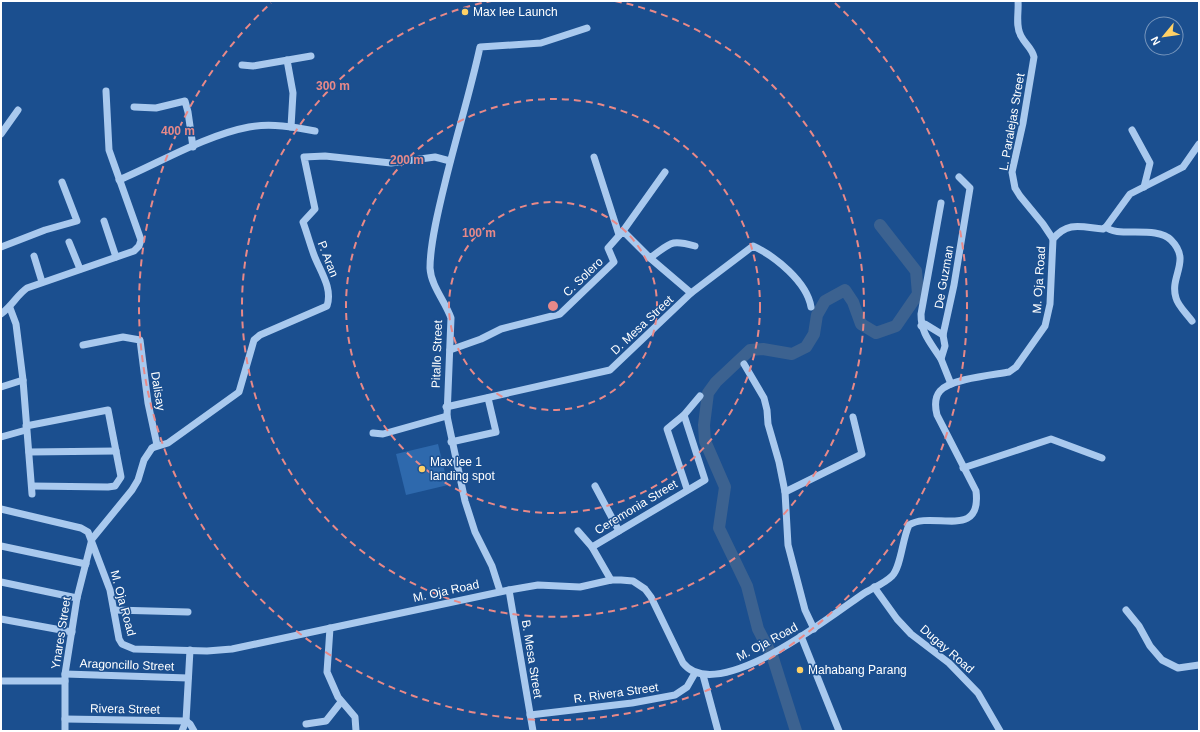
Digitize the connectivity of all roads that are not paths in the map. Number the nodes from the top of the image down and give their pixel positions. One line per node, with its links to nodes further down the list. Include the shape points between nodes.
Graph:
1 (1018, 1): 26 (street, L. Paralejas Street, via 1020,35 1032,49 1034,57 1012,172 1020,196)
2 (587, 28): 16 (street, Pitallo Street, via 541,43 480,47)
3 (311, 56): 4 (street)
4 (287, 60): 5 (street, via 253,66); 9 (street, via 293,93)
5 (242, 65)
6 (106, 91): 19 (street, via 109,150)
7 (134, 107): 14 (street, via 156,108 185,101)
8 (18, 110): 12 (street)
9 (291, 127): 11 (street); 14 (street, via 248,127)
10 (1132, 130): 21 (street, via 1150,163)
11 (315, 131)
12 (1, 134)
13 (1199, 144): 21 (street, via 1183,167)
14 (193, 147): 19 (street)
15 (594, 157): 25 (street)
16 (450, 161): 43 (street, Pitallo Street, via 437,213 430,268 433,284 446,304 451,318); 59 (street, P. Aran, via 435,157 391,163 325,156 304,157 315,209 303,222 314,256 326,281 328,306 260,335 254,340 239,392 168,443)
17 (665, 172): 25 (street)
18 (959, 177): 41 (street, De Guzman, via 970,188)
19 (119, 180): 31 (street, via 141,240 134,251)
20 (62, 182): 29 (street, via 77,220)
21 (1144, 187): 24 (street, via 1130,194)
22 (941, 203): 40 (street, via 920,314)
23 (104, 222): 31 (street)
24 (1106, 227): 26 (street, M. Oja Road, via 1068,227); 39 (street, M. Oja Road, via 1112,231 1166,235 1172,240 1180,252 1181,261 1176,283 1176,300)
25 (621, 233): 32 (street); 43 (street, C. Solero, via 608,248 614,262 560,314 501,329)
26 (1052, 239): 47 (street, M. Oja Road, via 1048,316 1033,345 1009,372)
27 (69, 242): 33 (street)
28 (695, 246): 32 (street, via 671,242)
29 (1, 247)
30 (34, 256): 34 (street)
31 (116, 257): 33 (street)
32 (650, 258): 35 (street)
33 (80, 269): 34 (street)
34 (42, 282): 37 (street, via 19,293)
35 (691, 293): 36 (street, D. Mesa Street, via 753,246 793,274 810,298); 50 (street, D. Mesa Street, via 610,370)
36 (811, 306)
37 (10, 308): 38 (street); 46 (street, via 16,324)
38 (1, 314)
39 (1192, 320)
40 (921, 326): 41 (street, via 925,324); 44 (street)
41 (943, 335): 44 (street, De Guzman, via 945,346)
42 (83, 345): 59 (street, Dalisay, via 123,337 140,340)
43 (450, 350): 51 (street, Pitallo Street)
44 (941, 359): 47 (street)
45 (744, 364): 66 (street, via 764,398)
46 (23, 380): 48 (street); 55 (street)
47 (951, 384): 63 (street, M. Oja Road, via 939,392 935,404 942,428)
48 (1, 386)
49 (700, 396): 52 (street)
50 (488, 398): 51 (street, D. Mesa Street); 58 (street, via 496,432)
51 (446, 407): 53 (street, Pitallo Street)
52 (684, 415): 65 (street, via 667,429); 65 (street, Ceremonia Street, via 705,480)
53 (447, 416): 56 (street, via 383,434); 58 (street, Pitallo Street)
54 (853, 417): 66 (street, via 862,454)
55 (26, 428): 57 (street); 60 (street, via 108,410); 61 (street)
56 (373, 433)
57 (1, 436)
58 (451, 442): 78 (street, Pitallo Street, via 465,501)
59 (154, 447): 70 (street, via 144,460 132,490)
60 (116, 451): 61 (street); 61 (street, via 121,477 115,486 32,490)
61 (29, 452)
62 (1102, 458): 63 (street, via 1051,439)
63 (962, 468): 76 (street, M. Oja Road, via 976,492 976,504 969,518 960,522 921,521 909,525 897,570 891,577)
64 (595, 486): 69 (street)
65 (687, 489): 69 (street, Ceremonia Street)
66 (785, 492): 85 (street, via 788,545 805,610)
67 (1, 509): 70 (street, via 82,528)
68 (578, 531): 72 (street)
69 (619, 531): 72 (street, Ceremonia Street)
70 (92, 539): 73 (street, Ynares Street); 80 (street, M. Oja Road, via 110,590)
71 (1, 546): 73 (street)
72 (592, 547): 74 (street, Ceremonia Street)
73 (86, 564): 79 (street, Ynares Street)
74 (611, 580): 77 (street, M. Oja Road, via 580,587 538,585); 90 (street, M. Oja Road, via 633,581 645,589 657,605 683,663 688,670)
75 (1, 582): 79 (street)
76 (874, 587): 85 (street, M. Oja Road); 107 (street, Dugay Road, via 907,629 949,663 978,693)
77 (509, 590): 78 (street, M. Oja Road); 96 (street, B. Mesa Street)
78 (500, 591): 84 (street, M. Oja Road)
79 (77, 598): 86 (street, Ynares Street)
80 (114, 610): 82 (street); 88 (street, M. Oja Road, via 116,630 122,644 134,649)
81 (1126, 610): 89 (street, via 1162,660 1178,668)
82 (188, 612)
83 (1, 619): 86 (street)
84 (330, 628): 88 (street, M. Oja Road, via 232,648); 95 (street, via 327,672)
85 (814, 629): 87 (street, M. Oja Road)
86 (72, 632): 92 (street, Ynares Street)
87 (801, 636): 91 (street, M. Oja Road, via 746,668); 106 (street)
88 (190, 650): 93 (street)
89 (1199, 664)
90 (695, 673): 91 (street, M. Oja Road); 96 (street, R. Rivera Street, via 687,687 674,695 632,703)
91 (703, 675): 105 (street)
92 (65, 678): 93 (street, Aragoncillo Street); 94 (street, Aragoncillo Street); 97 (street, Ynares Street)
93 (188, 678): 98 (street)
94 (1, 681)
95 (341, 702): 99 (street, via 326,721); 103 (street, via 355,717)
96 (530, 715): 104 (street, B. Mesa Street)
97 (65, 719): 98 (street, Rivera Street); 100 (street, Ynares Street)
98 (186, 721): 101 (street); 102 (street)
99 (306, 724)
100 (65, 731)
101 (182, 731)
102 (194, 731)
103 (356, 731)
104 (532, 731)
105 (718, 731)
106 (839, 731)
107 (1000, 731)

